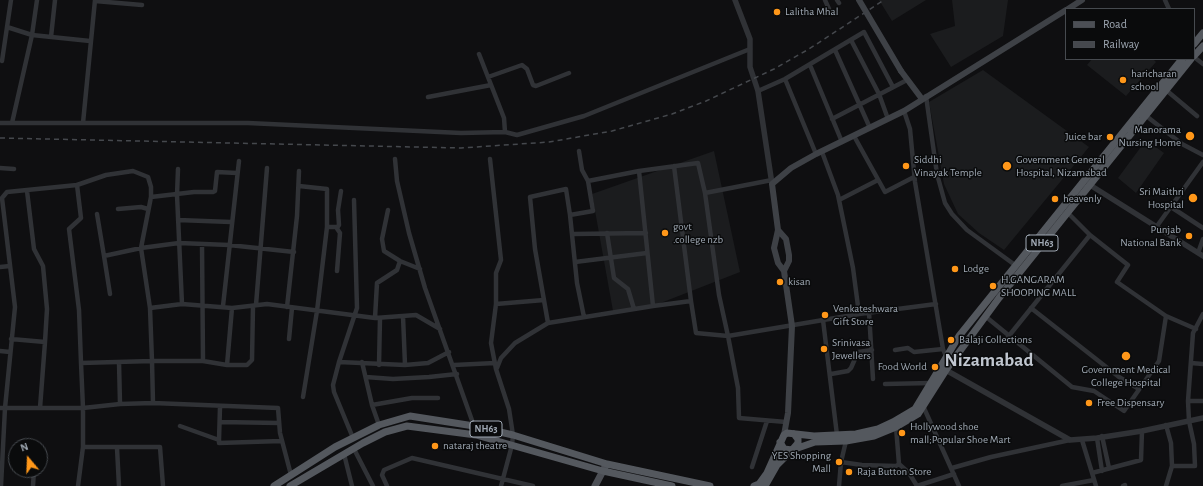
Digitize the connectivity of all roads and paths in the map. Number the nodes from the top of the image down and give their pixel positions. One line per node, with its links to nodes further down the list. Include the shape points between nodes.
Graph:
1 (11, 0): 14 (street)
2 (37, 0): 16 (street)
3 (55, 0): 17 (street)
4 (95, 0): 9 (street); 19 (street)
5 (735, 0): 22 (street, via 750,39)
6 (824, 0): 12 (street)
7 (859, 0): 35 (main road, bridge)
8 (1082, 0): 11 (main road)
9 (117, 1): 10 (street)
10 (142, 5)
11 (1070, 8)
12 (829, 9)
13 (1065, 11): 42 (main road)
14 (7, 27): 16 (street); 29 (street)
15 (1203, 33): 20 (highway)
16 (32, 35): 17 (street); 49 (street)
17 (51, 37): 19 (street)
18 (851, 40): 23 (street); 37 (street, via 864,32); 40 (street)
19 (90, 41): 50 (street)
20 (1195, 43)
21 (1203, 46): 25 (highway)
22 (750, 49): 38 (street, via 750,67); 53 (street, via 584,116 520,135)
23 (835, 50): 31 (street); 43 (street)
24 (479, 54): 33 (street)
25 (1195, 56)
26 (1195, 58): 30 (street)
27 (1181, 60): 116 (highway, NH63)
28 (1191, 60): 39 (highway, NH63)
29 (2, 61)
30 (1203, 64)
31 (810, 65): 34 (street); 47 (street)
32 (569, 73): 33 (street, via 536,86 522,65)
33 (488, 77): 36 (street)
34 (786, 79): 38 (street); 57 (street)
35 (907, 80): 37 (street); 42 (main road)
36 (491, 85): 41 (street); 53 (street, via 504,118)
37 (893, 87): 40 (street)
38 (758, 90): 74 (street)
39 (1166, 90): 45 (highway, NH63); 46 (street)
40 (879, 94): 43 (street); 48 (street)
41 (428, 97)
42 (924, 98): 44 (main road); 116 (street, via 945,203 968,230)
43 (859, 104): 47 (street); 52 (street)
44 (904, 110): 48 (main road); 71 (street, via 910,129)
45 (1145, 115): 58 (street, via 1182,144); 76 (highway, NH63)
46 (1197, 116)
47 (832, 119): 55 (street)
48 (888, 119): 52 (main road)
49 (12, 123): 50 (street); 51 (street)
50 (83, 123): 53 (street, via 248,123 461,133)
51 (0, 124)
52 (870, 128): 54 (main road)
53 (505, 132)
54 (854, 136): 55 (main road); 72 (street)
55 (842, 142): 57 (main road)
56 (579, 151): 73 (street, via 582,170)
57 (819, 153): 74 (main road); 84 (street)
58 (1203, 155)
59 (395, 159): 119 (street, via 407,225)
60 (490, 159): 126 (street, via 501,260 496,273)
61 (238, 161): 70 (street)
62 (1203, 162): 85 (street)
63 (674, 166): 69 (street); 80 (street, via 700,164); 124 (street)
64 (0, 168): 66 (street)
65 (267, 168): 108 (street)
66 (14, 169)
67 (178, 169): 81 (street)
68 (299, 171): 77 (street)
69 (639, 171): 73 (street); 99 (street)
70 (237, 173): 81 (street, via 217,172 213,192); 93 (street)
71 (914, 177): 72 (street, via 884,192); 127 (street)
72 (878, 180): 84 (street)
73 (588, 181): 91 (street, via 593,211)
74 (772, 182): 80 (street); 98 (main road)
75 (78, 185): 78 (street); 82 (street, via 106,175 133,171 148,177); 168 (street, via 81,218 69,229 79,310)
76 (1090, 185): 89 (highway, NH63); 94 (street)
77 (299, 186): 95 (street, via 327,189); 109 (street)
78 (27, 191): 117 (street, via 7,192 2,198); 156 (street, via 34,249 43,266 47,309)
79 (341, 191): 96 (street)
80 (705, 193): 152 (street, via 719,295)
81 (177, 195): 82 (street); 92 (street)
82 (151, 197): 87 (street)
83 (354, 200): 141 (street, via 357,298)
84 (839, 200): 139 (street)
85 (1171, 207): 94 (street); 97 (street)
86 (118, 209): 87 (street)
87 (148, 209): 107 (street)
88 (388, 210): 114 (street, via 382,239 383,248 388,255)
89 (1067, 212): 102 (street); 143 (highway, NH63)
90 (97, 214): 112 (street)
91 (570, 215): 101 (street); 123 (street, via 566,189 530,197 535,249)
92 (178, 220): 93 (street); 104 (street)
93 (231, 222): 106 (street)
94 (1157, 226): 111 (street)
95 (328, 227): 96 (street); 137 (street)
96 (337, 228): 120 (street, via 340,233)
97 (1203, 228)
98 (778, 230): 121 (main road, via 774,248 778,263); 121 (main road, via 786,239 789,250 789,261)
99 (646, 232): 100 (street); 110 (street)
100 (607, 233): 101 (street); 113 (street)
101 (573, 234): 115 (street)
102 (1090, 235): 135 (street); 144 (street, via 1128,265 1117,282)
103 (1203, 239): 111 (street)
104 (179, 243): 105 (street); 107 (street); 125 (street)
105 (202, 244): 106 (street); 129 (street)
106 (229, 245): 108 (street); 130 (street)
107 (141, 248): 112 (street); 133 (street)
108 (260, 248): 109 (street); 128 (street)
109 (294, 252): 132 (street)
110 (647, 253): 113 (street); 131 (street)
111 (1200, 254)
112 (104, 256): 122 (street)
113 (610, 256): 115 (street); 136 (street, via 614,278 628,289)
114 (400, 261): 119 (street); 146 (street, via 397,270 377,283)
115 (575, 262): 145 (street)
116 (1015, 265): 162 (highway, NH63)
117 (10, 266): 118 (street); 154 (street, via 15,307)
118 (0, 267)
119 (420, 269): 150 (street)
120 (337, 271)
121 (784, 271): 149 (main road)
122 (110, 294)
123 (544, 300): 126 (street); 148 (street)
124 (691, 301): 131 (street); 152 (street, via 696,333)
125 (182, 304): 129 (street); 133 (street)
126 (496, 304): 169 (street, via 491,343)
127 (936, 304): 138 (street); 162 (street)
128 (254, 305): 132 (street); 134 (street); 172 (street, via 251,362 247,365)
129 (203, 306): 130 (street); 164 (street)
130 (223, 306): 134 (street)
131 (653, 306): 136 (street)
132 (289, 307): 137 (street); 155 (street)
133 (150, 308): 163 (street)
134 (232, 308): 172 (street)
135 (1032, 308): 153 (street); 184 (street, via 1119,377)
136 (634, 309): 145 (street)
137 (317, 311): 141 (street); 185 (street)
138 (869, 312): 139 (street); 157 (street)
139 (860, 314): 147 (street)
140 (1203, 314): 151 (street)
141 (355, 316): 146 (street); 166 (street)
142 (403, 316): 146 (street); 150 (street, via 419,316); 174 (street)
143 (985, 316): 153 (street); 176 (highway, NH63)
144 (1166, 316): 151 (street); 184 (street, via 1159,361)
145 (584, 317): 148 (street)
146 (377, 318): 173 (street)
147 (823, 320): 149 (street); 179 (street)
148 (548, 323): 177 (street, via 515,343 501,358)
149 (792, 326): 152 (street); 201 (main road)
150 (440, 329): 161 (street)
151 (1196, 329): 170 (street, via 1193,333)
152 (728, 336): 198 (street, via 738,388 738,418)
153 (1008, 337): 184 (street, via 1072,387 1094,391 1124,411)
154 (11, 339): 156 (street); 160 (street)
155 (289, 339)
156 (45, 342): 194 (street)
157 (872, 350): 179 (street, via 858,352 848,371); 181 (street)
158 (895, 350): 162 (street, via 908,348 914,352)
159 (0, 351): 160 (street)
160 (10, 352): 193 (street)
161 (449, 352): 174 (street, via 428,363); 175 (street)
162 (945, 352): 176 (highway, NH63)
163 (152, 361): 164 (street); 165 (street); 189 (street)
164 (203, 361): 172 (street)
165 (119, 362): 168 (street); 190 (street)
166 (339, 362): 167 (street); 214 (street, via 333,385 334,392)
167 (362, 362): 173 (street); 180 (street)
168 (81, 363): 195 (street)
169 (495, 363): 175 (street); 177 (street)
170 (1191, 363): 171 (street); 187 (street)
171 (1203, 364)
172 (227, 365)
173 (379, 365): 174 (street)
174 (405, 365)
175 (454, 366): 178 (street)
176 (945, 367): 182 (highway, NH63); 196 (highway, NH63); 216 (street)
177 (496, 369): 211 (street, via 509,409)
178 (457, 374): 180 (street, via 394,379); 206 (street)
179 (830, 374): 212 (street)
180 (366, 377): 191 (street)
181 (873, 379)
182 (932, 383): 183 (street); 212 (highway, NH63, via 921,402 909,414 878,429)
183 (885, 384)
184 (1139, 389)
185 (303, 397)
186 (438, 398): 191 (street, via 412,398)
187 (1188, 401): 188 (street); 199 (street)
188 (1203, 401)
189 (153, 403): 190 (street); 192 (street)
190 (120, 404): 195 (street)
191 (372, 405): 203 (street)
192 (220, 406): 200 (street); 202 (street, via 278,408)
193 (3, 408): 194 (street); 243 (street)
194 (40, 408): 195 (street)
195 (83, 408): 222 (street)
196 (924, 408): 207 (highway, NH63, via 914,418); 232 (street)
197 (1203, 418): 199 (street)
198 (767, 421): 201 (street); 231 (street)
199 (1189, 421): 204 (street); 230 (street, via 1196,466)
200 (220, 422): 202 (street); 215 (street)
201 (786, 422): 209 (main road)
202 (279, 423): 218 (street)
203 (379, 425): 206 (highway, NH63, via 410,416); 214 (highway, NH63)
204 (1166, 425): 208 (street); 230 (street, via 1171,443)
205 (180, 426): 215 (street)
206 (474, 426): 211 (highway, NH63)
207 (896, 427): 219 (highway, NH63, via 874,436); 229 (street)
208 (1142, 431): 213 (street); 233 (street, via 1141,460)
209 (784, 434): 210 (highway, NH63); 220 (highway, NH63)
210 (794, 434): 212 (highway, NH63); 225 (highway, via 798,443)
211 (513, 435): 221 (street); 228 (highway, NH63)
212 (837, 435)
213 (1099, 437): 217 (street); 233 (street); 234 (street)
214 (353, 438): 238 (highway, NH63)
215 (219, 440): 218 (street, via 219,443)
216 (1070, 440): 217 (street); 232 (street)
217 (1082, 440): 236 (street)
218 (281, 441): 238 (street)
219 (846, 441): 225 (highway, NH63, via 815,442); 227 (street)
220 (780, 442): 225 (highway, via 784,449); 242 (highway, NH63)
221 (512, 445): 224 (highway, NH63, via 476,435 407,426 385,432); 235 (highway, NH63); 240 (street)
222 (82, 447): 223 (street); 244 (street)
223 (118, 448): 245 (street); 246 (street, via 161,448)
224 (354, 449): 226 (highway, NH63); 250 (street)
225 (792, 450): 242 (highway, NH63)
226 (344, 454): 248 (highway, NH63); 249 (street)
227 (841, 462): 229 (street, via 862,465); 258 (street)
228 (607, 464): 235 (main road); 257 (highway, NH63)
229 (899, 464): 237 (street, via 909,473 917,486)
230 (1172, 466): 262 (street)
231 (752, 467)
232 (952, 468): 237 (street)
233 (1109, 468): 234 (street)
234 (1102, 470): 236 (street)
235 (603, 471): 239 (main road); 256 (highway, NH63)
236 (1092, 473): 241 (street)
237 (954, 474): 259 (street)
238 (291, 475): 247 (highway, NH63)
239 (599, 478): 254 (main road); 255 (street)
240 (503, 480): 251 (street, via 412,458 384,470 382,475); 252 (street); 253 (street)
241 (1094, 480): 260 (street); 261 (street)
242 (760, 485)
243 (1, 486)
244 (78, 486)
245 (119, 486)
246 (164, 486)
247 (274, 486)
248 (290, 486)
249 (352, 486)
250 (373, 486)
251 (387, 486)
252 (501, 486)
253 (533, 486)
254 (595, 486)
255 (601, 486)
256 (672, 486)
257 (710, 486)
258 (839, 486)
259 (959, 486)
260 (1062, 486)
261 (1096, 486)
262 (1166, 486)

